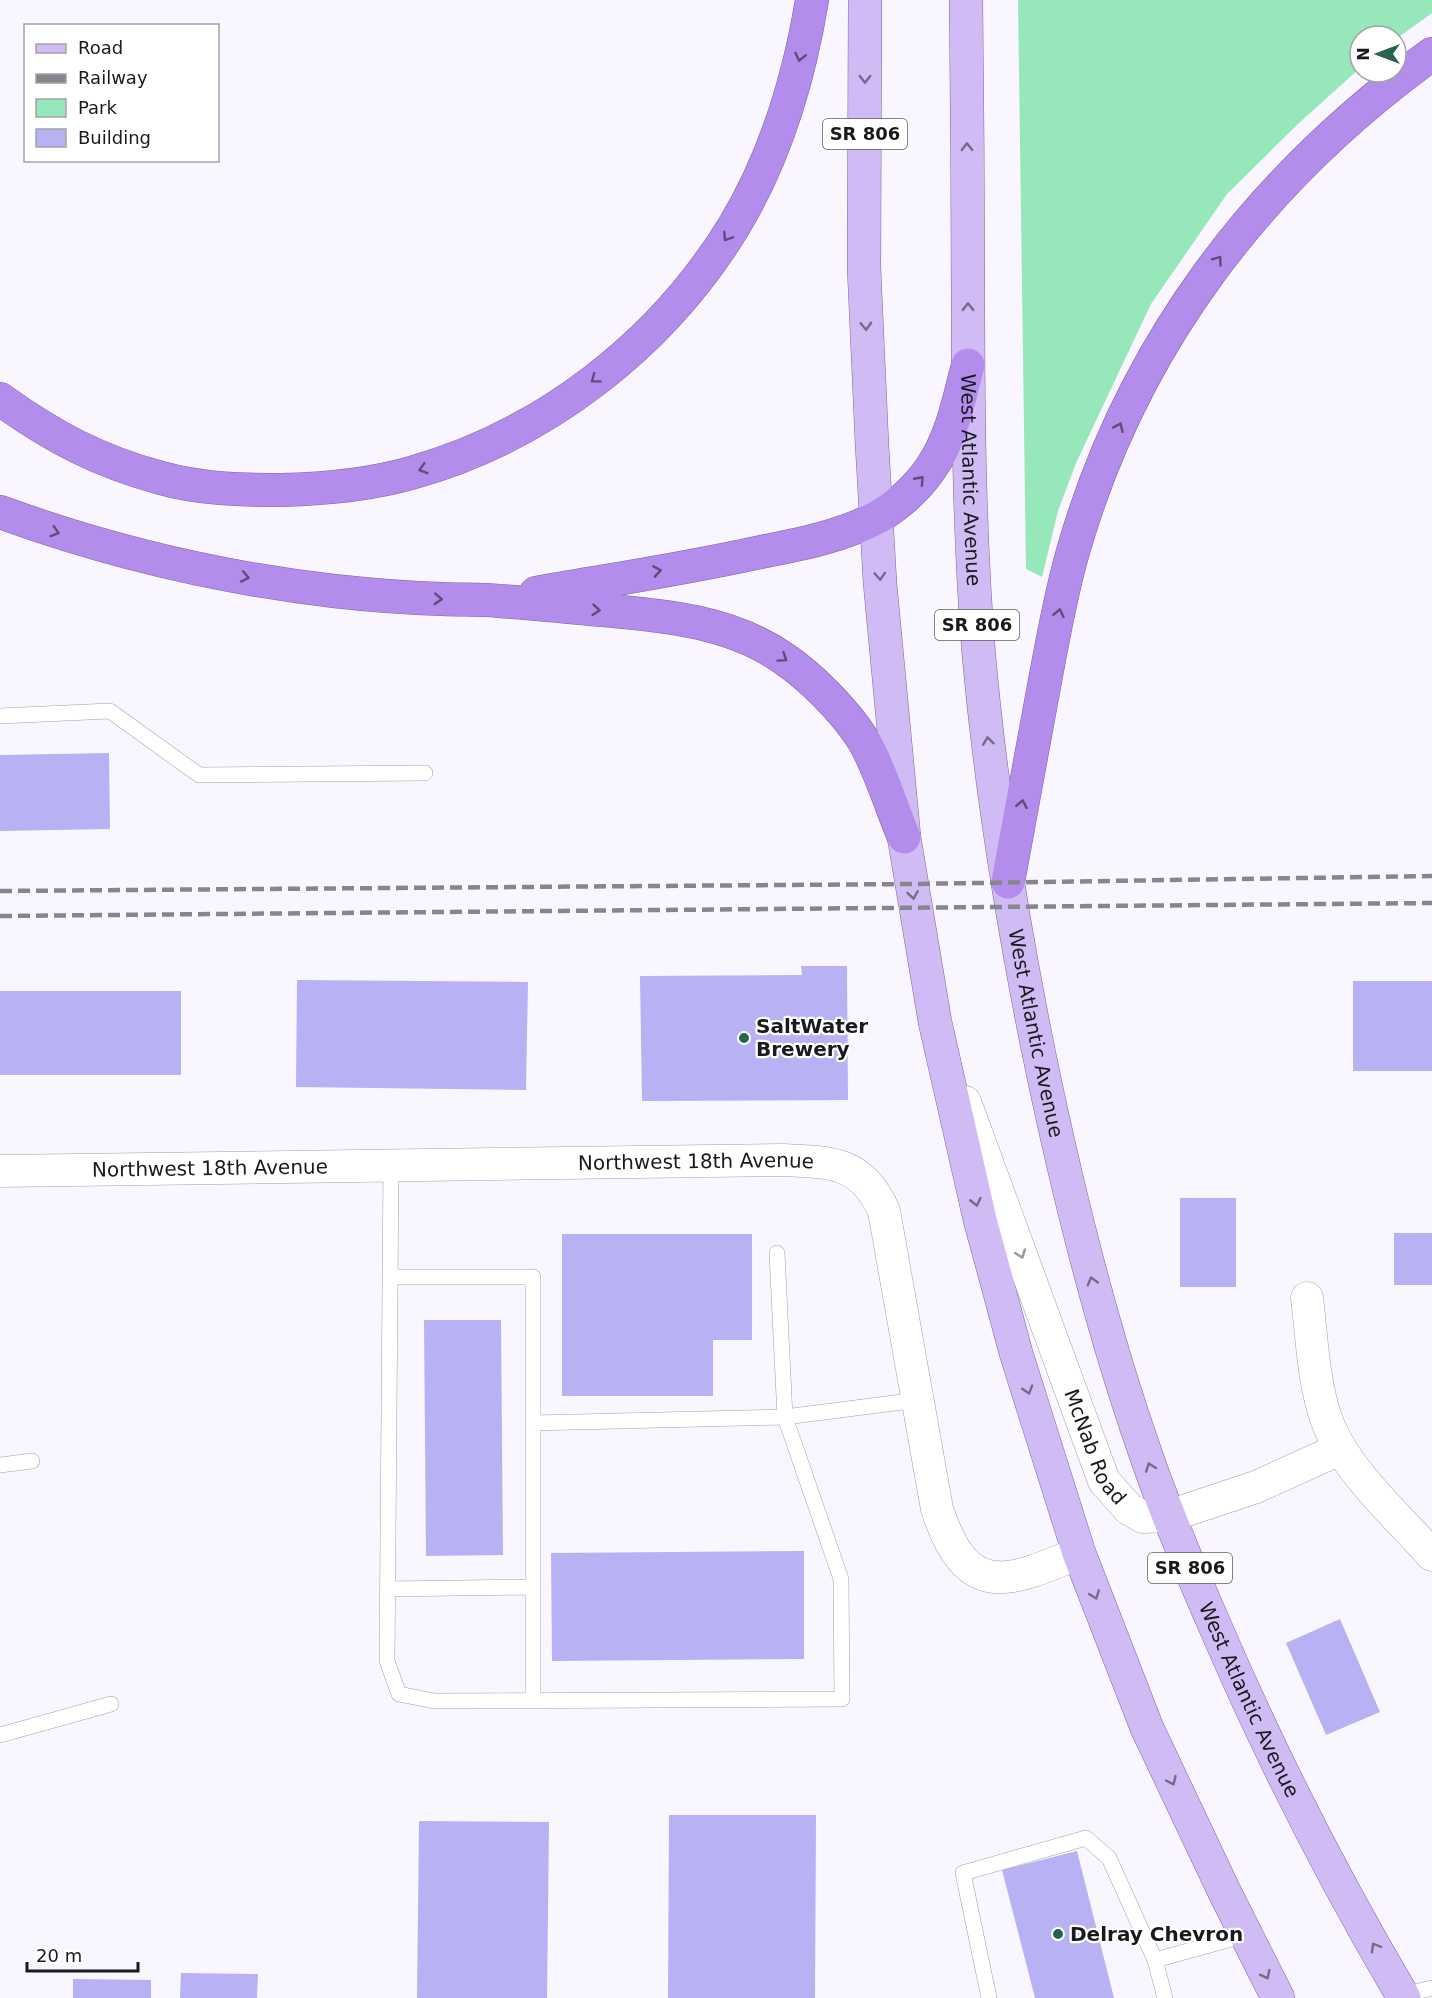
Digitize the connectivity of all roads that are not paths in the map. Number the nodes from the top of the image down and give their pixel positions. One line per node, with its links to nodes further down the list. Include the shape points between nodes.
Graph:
1 (812, 0): 6 (highway, one-way to 6, via 800,62 767,161 743,210 712,259 663,319 620,360 560,404 505,436 443,463 375,481 302,489 234,489 164,479 99,457 64,442)
2 (865, 0): 8 (main road, SR 806, one-way to 8, via 864,268)
3 (966, 0): 5 (main road, West Atlantic Avenue / SR 806, one-way to 3)
4 (1432, 54): 13 (highway, one-way to 4, via 1072,557 1103,463 1125,414 1194,293 1254,214 1321,144)
5 (968, 365): 8 (highway, one-way to 5, via 908,494 932,467 949,433); 13 (main road, West Atlantic Avenue / SR 806, one-way to 5, via 979,656 971,524)
6 (0, 399)
7 (0, 512): 9 (highway, one-way to 9, via 107,547 279,584 388,596)
8 (876, 518): 9 (highway, one-way to 8, via 769,550 838,533); 12 (main road, SR 806, one-way to 12)
9 (496, 600): 12 (highway, one-way to 12, via 703,623 782,657 833,701 863,739)
10 (0, 716): 11 (lane, via 111,711 199,775)
11 (425, 773)
12 (904, 837): 14 (main road, SR 806, one-way to 14)
13 (1008, 882): 26 (main road, West Atlantic Avenue / SR 806, one-way to 13, via 1124,1391 1086,1259 1048,1098)
14 (935, 1022): 26 (street, McNab Road, one-way to 26, via 1104,1481 1128,1509 1143,1517); 27 (main road, SR 806, one-way to 27, via 980,1220 1026,1386)
15 (391, 1165): 16 (street, Northwest 18th Avenue); 18 (lane); 20 (street, Northwest 18th Avenue, via 784,1160 832,1163 850,1170 876,1194 884,1210)
16 (0, 1171)
17 (777, 1253): 21 (lane)
18 (390, 1276): 22 (lane, via 533,1276); 30 (lane)
19 (1307, 1298): 23 (street, via 1319,1392)
20 (918, 1400): 21 (lane); 27 (street, Northwest 18th Avenue, via 944,1531 962,1560 971,1568 999,1578 1027,1574)
21 (785, 1417): 22 (lane); 31 (lane, via 841,1579 842,1699)
22 (533, 1423): 29 (lane)
23 (1341, 1449): 26 (street, McNab Road, via 1256,1487); 28 (street, via 1355,1470)
24 (32, 1461): 25 (lane)
25 (0, 1465)
26 (1168, 1516): 36 (main road, West Atlantic Avenue / SR 806, one-way to 26, via 1311,1833)
27 (1079, 1553): 34 (main road, SR 806, one-way to 34, via 1147,1728)
28 (1432, 1555)
29 (533, 1587): 30 (lane); 31 (lane)
30 (388, 1589): 31 (lane, via 387,1661 399,1694 434,1701)
31 (533, 1700)
32 (111, 1704): 33 (lane)
33 (0, 1735)
34 (1246, 1935): 35 (lane); 39 (main road, SR 806, one-way to 39)
35 (1155, 1960): 37 (lane, via 1109,1858 1086,1838 963,1873); 38 (lane)
36 (1413, 1994)
37 (989, 1998)
38 (1165, 1998)
39 (1278, 1998)

